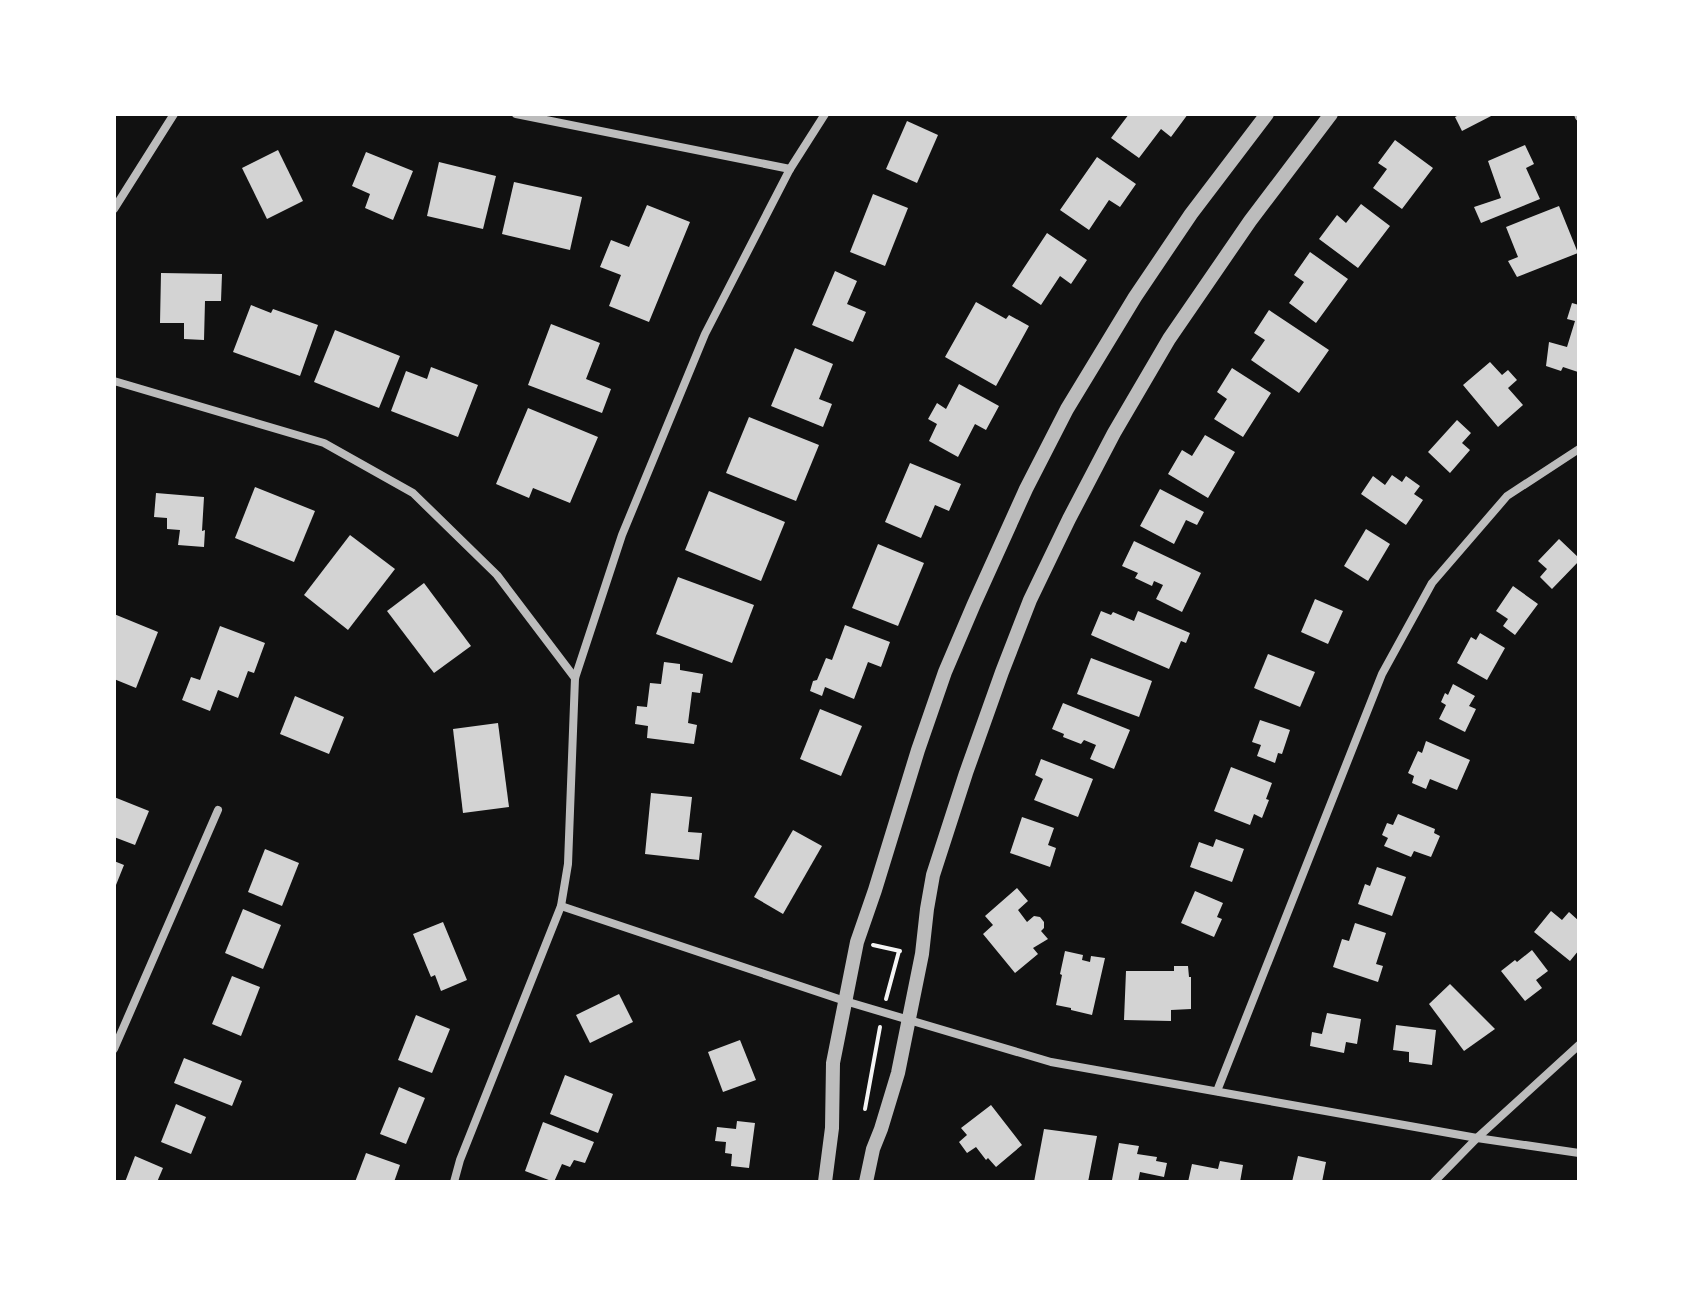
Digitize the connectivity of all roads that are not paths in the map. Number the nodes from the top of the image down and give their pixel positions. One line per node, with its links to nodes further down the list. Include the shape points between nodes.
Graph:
1 (174, 114): 7 (street)
2 (516, 114): 6 (street)
3 (825, 114): 6 (street)
4 (1267, 114): 13 (street, via 1135,297 1026,489 945,672 857,942)
5 (1331, 114): 14 (street, via 1169,339 1114,433 1030,600 933,875)
6 (790, 169): 10 (street, via 705,334 622,535)
7 (114, 209)
8 (114, 381): 10 (street, via 324,443 413,493 497,575)
9 (1579, 449): 17 (street, via 1507,496 1432,583 1382,674)
10 (575, 678): 12 (street, via 568,864)
11 (218, 810): 16 (street)
12 (561, 906): 13 (street); 20 (street)
13 (845, 1001): 14 (street); 21 (street, via 833,1063)
14 (908, 1021): 17 (street, via 1051,1062); 22 (street)
15 (1579, 1045): 18 (street)
16 (114, 1049)
17 (1217, 1091): 18 (street)
18 (1477, 1138): 19 (street); 23 (street)
19 (1579, 1153)
20 (454, 1182)
21 (825, 1182)
22 (866, 1182)
23 (1434, 1182)

